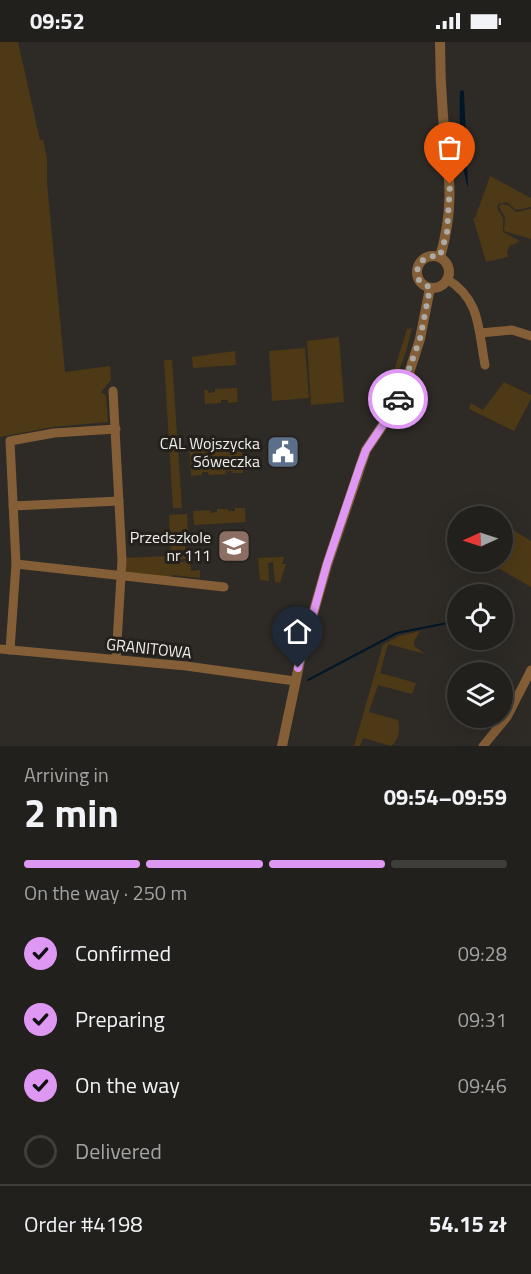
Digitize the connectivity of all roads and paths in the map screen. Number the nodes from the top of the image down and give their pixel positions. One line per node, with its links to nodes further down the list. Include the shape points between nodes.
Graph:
1 (440, 42): 2 (street, via 451,201)
2 (440, 256): 3 (street, via 448,266); 4 (street, via 426,258 418,266 419,280)
3 (447, 279): 4 (street); 5 (street, via 469,298)
4 (430, 288): 19 (street, via 420,339 402,390 366,450 349,496)
5 (480, 333): 6 (street, via 512,330); 7 (street)
6 (531, 336)
7 (485, 365)
8 (113, 391): 9 (street)
9 (116, 429): 10 (street); 11 (street, via 10,441)
10 (119, 501): 11 (street); 13 (street)
11 (13, 506): 12 (street)
12 (16, 564): 13 (street); 16 (street)
13 (121, 576): 14 (street); 17 (street)
14 (224, 587)
15 (0, 649): 16 (street, GRANITOWA)
16 (10, 650): 17 (street, GRANITOWA)
17 (116, 659): 19 (street, GRANITOWA)
18 (531, 670): 21 (street, via 507,717)
19 (295, 681): 20 (street)
20 (282, 746)
21 (483, 746)

